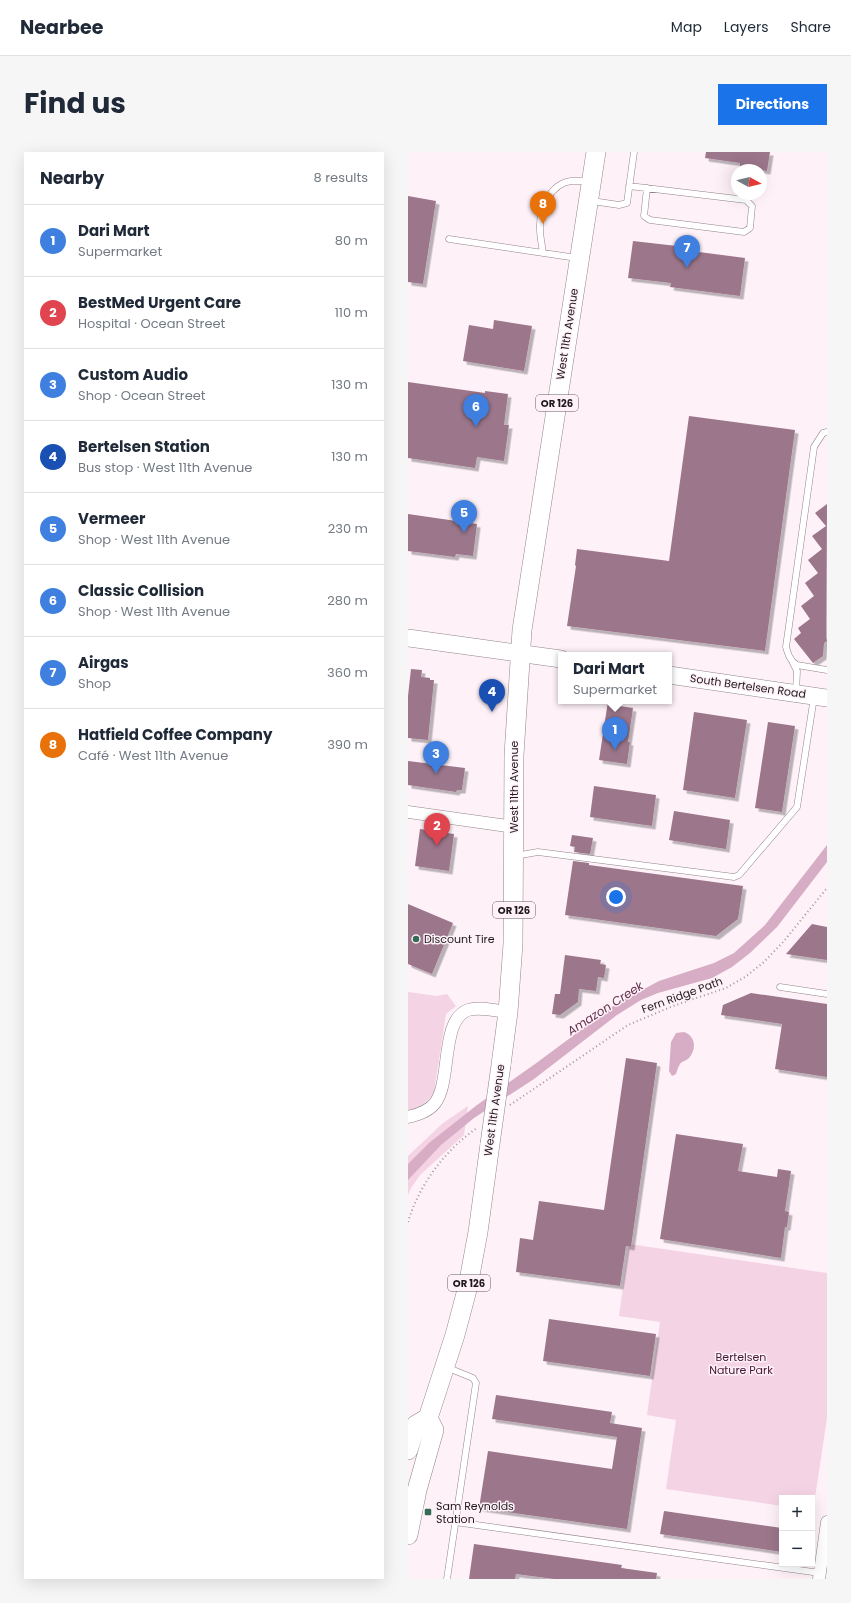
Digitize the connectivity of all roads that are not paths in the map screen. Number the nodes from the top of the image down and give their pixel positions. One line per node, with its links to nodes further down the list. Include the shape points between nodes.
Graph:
1 (596, 152): 3 (main road, West 11th Avenue / OR 126)
2 (634, 152): 4 (lane)
3 (591, 181): 6 (main road, West 11th Avenue / OR 126); 8 (lane, via 570,182 552,190 541,215)
4 (629, 186): 5 (lane); 6 (lane, via 627,203 619,205)
5 (647, 188): 5 (lane, via 746,200 752,206 750,228 744,232 650,220 644,216)
6 (588, 200): 9 (main road, West 11th Avenue / OR 126)
7 (449, 239): 8 (lane)
8 (543, 253): 9 (lane)
9 (579, 259): 12 (main road, West 11th Avenue / OR 126, via 522,630)
10 (827, 432): 14 (lane, via 823,433 814,447 786,647 793,663)
11 (408, 638): 12 (street)
12 (521, 654): 13 (street); 20 (main road, West 11th Avenue / OR 126, via 514,733)
13 (558, 660)
14 (800, 668): 15 (lane); 17 (lane)
15 (827, 670)
16 (672, 675): 17 (street, South Bertelsen Road)
17 (796, 693): 18 (street, South Bertelsen Road)
18 (820, 697): 21 (lane, via 797,807 739,875 734,877 538,852)
19 (408, 812): 20 (street)
20 (514, 827): 21 (main road, West 11th Avenue / OR 126)
21 (514, 857): 24 (main road, West 11th Avenue / OR 126, via 513,944)
22 (780, 987): 23 (lane)
23 (827, 994)
24 (508, 1012): 25 (street, via 478,1009 467,1010 460,1016 454,1023 451,1033 440,1094 434,1104); 26 (main road, West 11th Avenue / OR 126, bridge, via 471,1272)
25 (408, 1117)
26 (445, 1367): 27 (main road, West 11th Avenue / OR 126); 29 (lane, via 473,1378 476,1383)
27 (428, 1418): 28 (main road, West 11th Avenue / OR 126, via 416,1425); 31 (main road, via 434,1430 417,1490)
28 (408, 1450)
29 (455, 1522): 32 (lane); 33 (lane)
30 (827, 1522): 32 (street)
31 (408, 1535)
32 (819, 1576)
33 (447, 1579)

